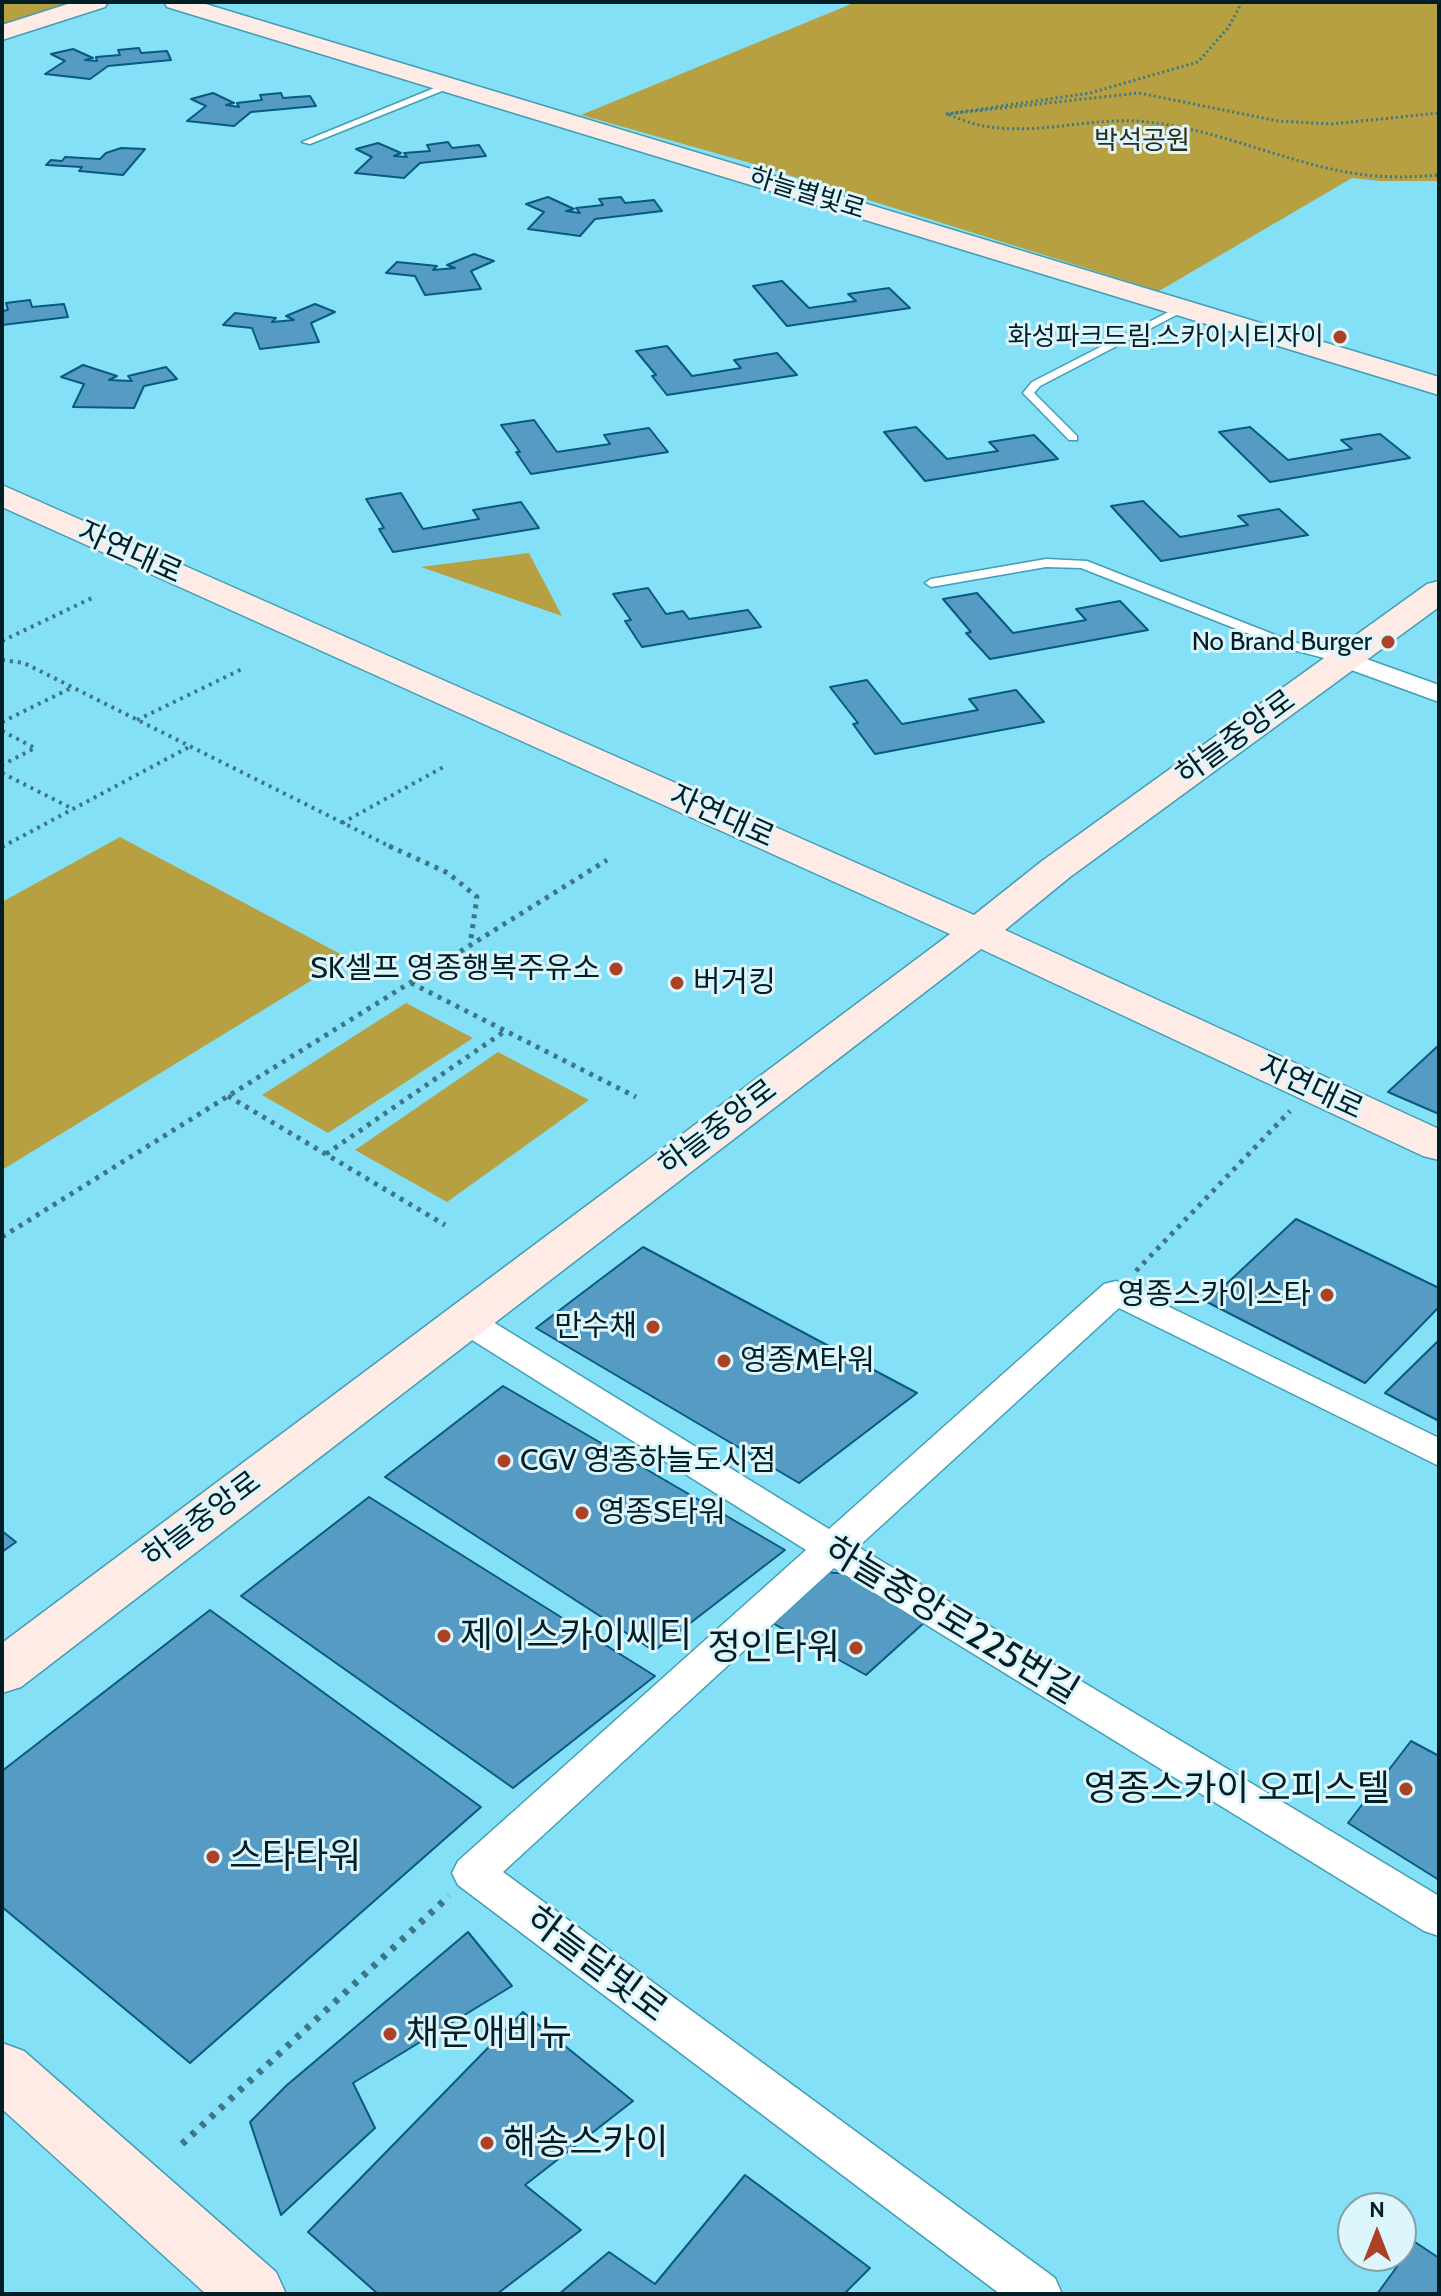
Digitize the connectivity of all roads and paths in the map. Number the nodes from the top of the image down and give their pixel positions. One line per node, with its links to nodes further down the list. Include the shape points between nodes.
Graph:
1 (97, 2): 4 (street)
2 (175, 2): 5 (street, 하늘별빛로)
3 (1242, 2): 7 (path, via 1228,28 1198,62 1090,93)
4 (2, 33)
5 (449, 85): 8 (lane); 10 (street, 하늘별빛로)
6 (1439, 113): 7 (path, via 1331,124 1278,121 1139,93)
7 (947, 114): 9 (path, via 987,127 1148,122 1328,168 1370,175)
8 (307, 142)
9 (1439, 175)
10 (1182, 308): 11 (street, 하늘별빛로); 12 (lane, via 1036,384 1028,393)
11 (1439, 386)
12 (1073, 438)
13 (2, 495): 34 (street, 자연대로)
14 (931, 583): 18 (lane, via 1046,563 1083,564 1289,645)
15 (1439, 591): 18 (street, 하늘중앙로)
16 (92, 598): 17 (path)
17 (2, 641)
18 (1344, 659): 22 (street); 34 (street, 하늘중앙로)
19 (2, 660): 21 (path, via 24,663)
20 (242, 669): 23 (path)
21 (72, 688): 23 (path); 24 (path)
22 (1439, 694)
23 (137, 720): 26 (path)
24 (2, 722)
25 (2, 731): 27 (path, via 35,748)
26 (190, 747): 30 (path); 31 (path)
27 (2, 765)
28 (447, 765): 31 (path)
29 (2, 773): 30 (path)
30 (74, 809): 32 (path)
31 (341, 824): 35 (path, via 448,873 477,897)
32 (2, 847)
33 (607, 860): 35 (path)
34 (978, 932): 38 (street, 자연대로); 46 (street, 하늘중앙로)
35 (469, 946): 36 (path)
36 (410, 983): 37 (path); 39 (path)
37 (505, 1031): 40 (path); 42 (path)
38 (1312, 1089): 41 (street, 자연대로); 45 (path)
39 (228, 1096): 42 (path); 44 (path)
40 (636, 1097)
41 (1439, 1146)
42 (326, 1154): 43 (path)
43 (445, 1225)
44 (2, 1237)
45 (1116, 1292): 47 (street); 48 (street)
46 (465, 1320): 48 (street, 하늘중앙로225번길); 49 (street, 하늘중앙로)
47 (1439, 1453)
48 (832, 1549): 50 (street); 51 (street, 하늘중앙로225번길)
49 (2, 1672)
50 (473, 1873): 53 (path); 55 (street, 하늘달빛로)
51 (1439, 1918)
52 (2, 2070): 54 (street)
53 (182, 2144)
54 (253, 2294)
55 (1038, 2294)

